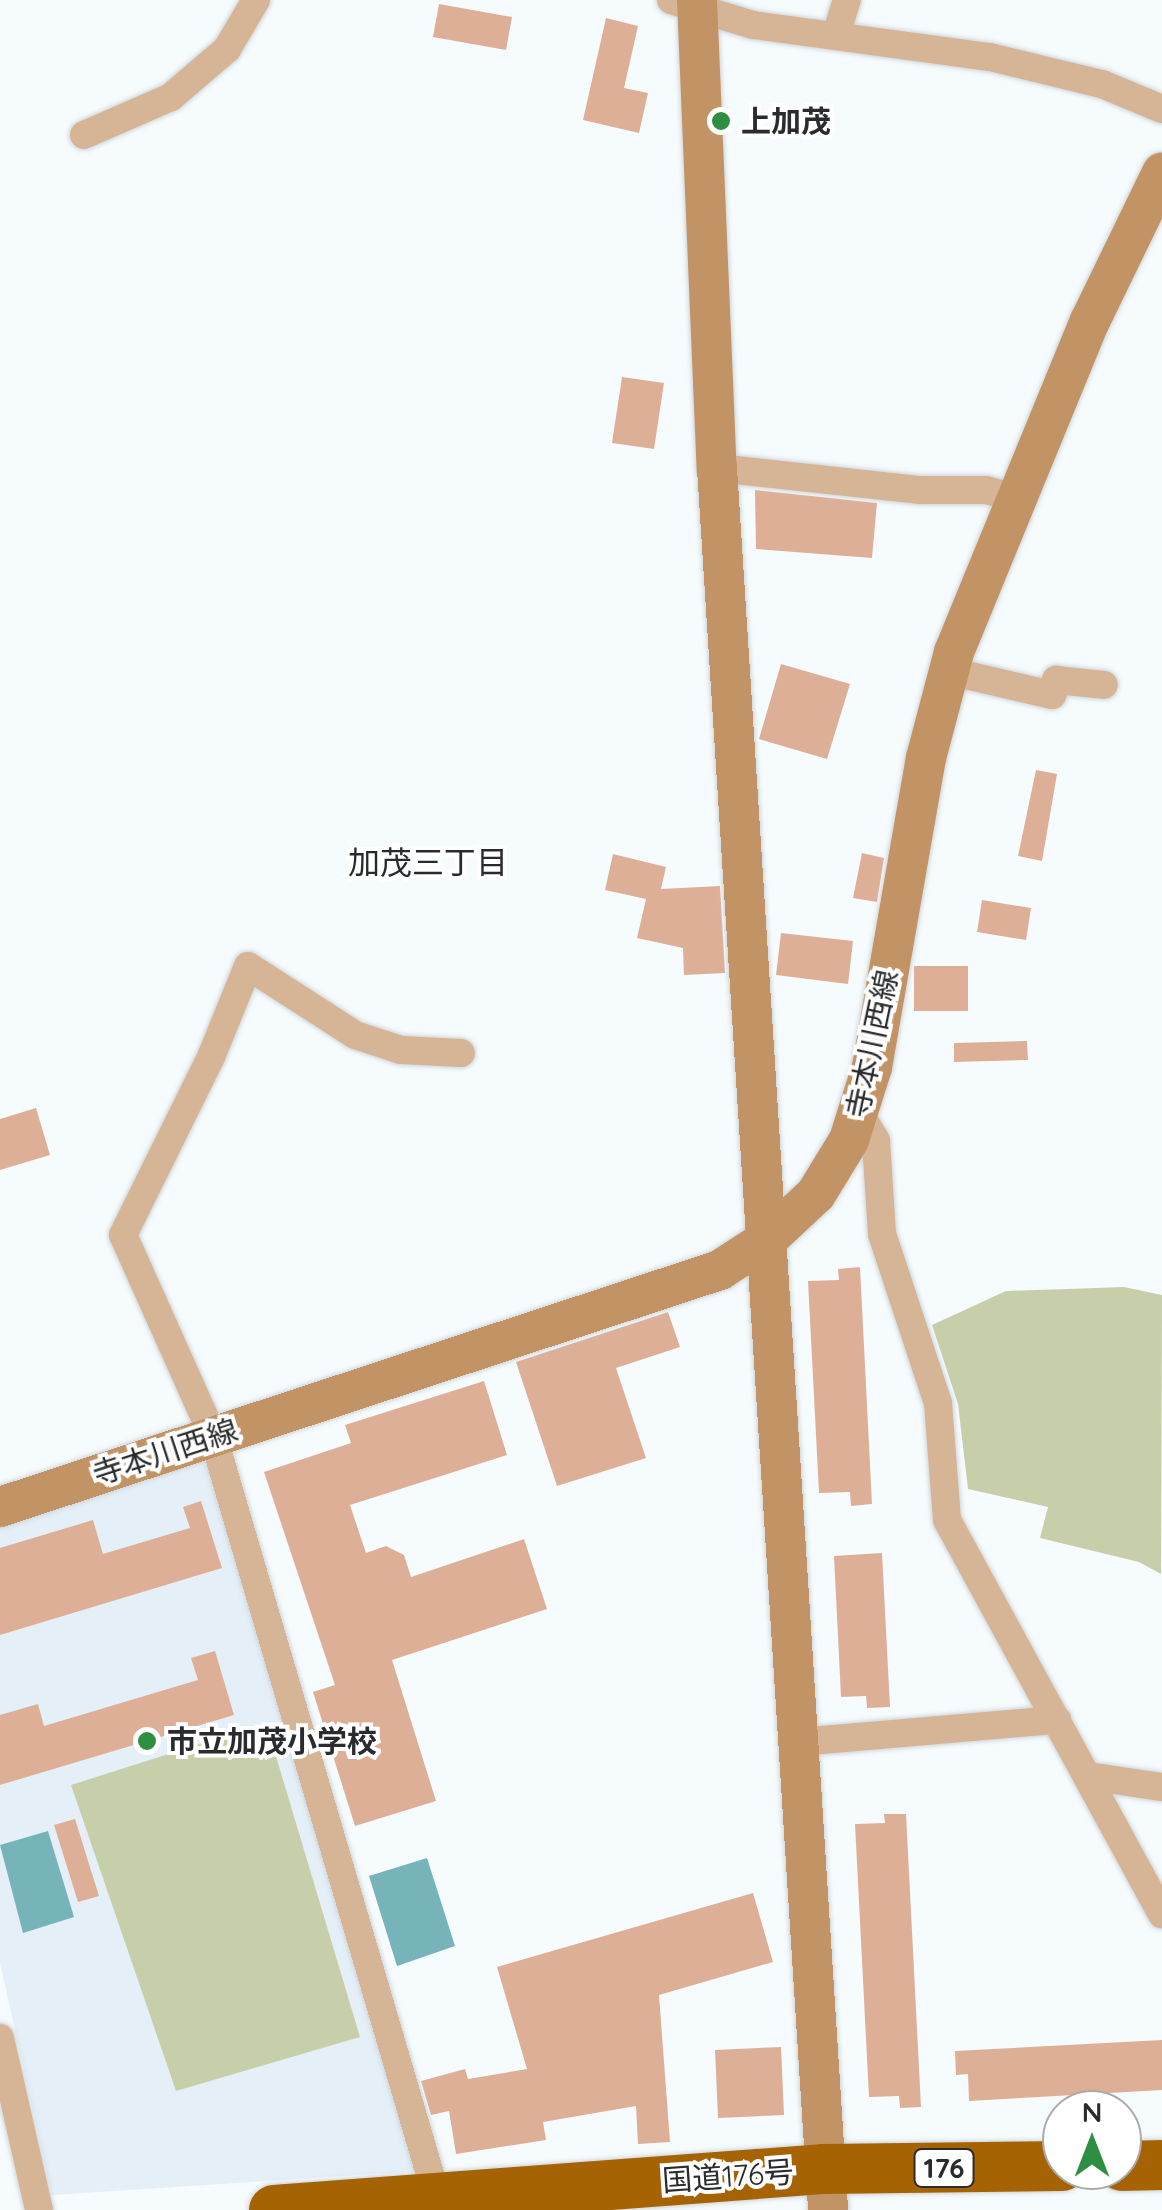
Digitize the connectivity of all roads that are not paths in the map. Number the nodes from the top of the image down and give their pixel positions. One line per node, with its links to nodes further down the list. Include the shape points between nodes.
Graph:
1 (256, 0): 6 (street, via 227,49 171,97)
2 (848, 0): 4 (street)
3 (688, 4): 4 (street, via 753,25); 8 (street)
4 (837, 32): 5 (street, via 990,57 1102,84)
5 (1162, 109)
6 (84, 135)
7 (1162, 173): 9 (street, 寺本川西線, via 1090,320)
8 (718, 468): 9 (street, via 921,490 986,490); 14 (street)
9 (1019, 499): 10 (street, 寺本川西線, via 974,594)
10 (949, 671): 11 (street, via 1052,695 1056,680); 13 (street, 寺本川西線)
11 (1104, 685)
12 (462, 1053): 15 (street, via 402,1050 355,1035 248,966 208,1064 123,1235)
13 (860, 1114): 14 (street, 寺本川西線, via 816,1194); 17 (street, via 876,1141 882,1234 938,1403 947,1520)
14 (769, 1238): 15 (street, 寺本川西線, via 720,1270); 18 (street)
15 (213, 1436): 16 (street, 寺本川西線); 25 (street)
16 (0, 1507)
17 (1058, 1720): 18 (street); 19 (street)
18 (798, 1742): 24 (street)
19 (1088, 1776): 20 (street); 21 (street)
20 (1162, 1786)
21 (1162, 1914)
22 (0, 2038): 26 (street)
23 (1042, 2168): 24 (highway, 国道176号 / 176)
24 (827, 2193): 25 (highway, 国道176号 / 176)
25 (437, 2198): 27 (highway, 国道176号 / 176)
26 (38, 2210)
27 (274, 2210)

